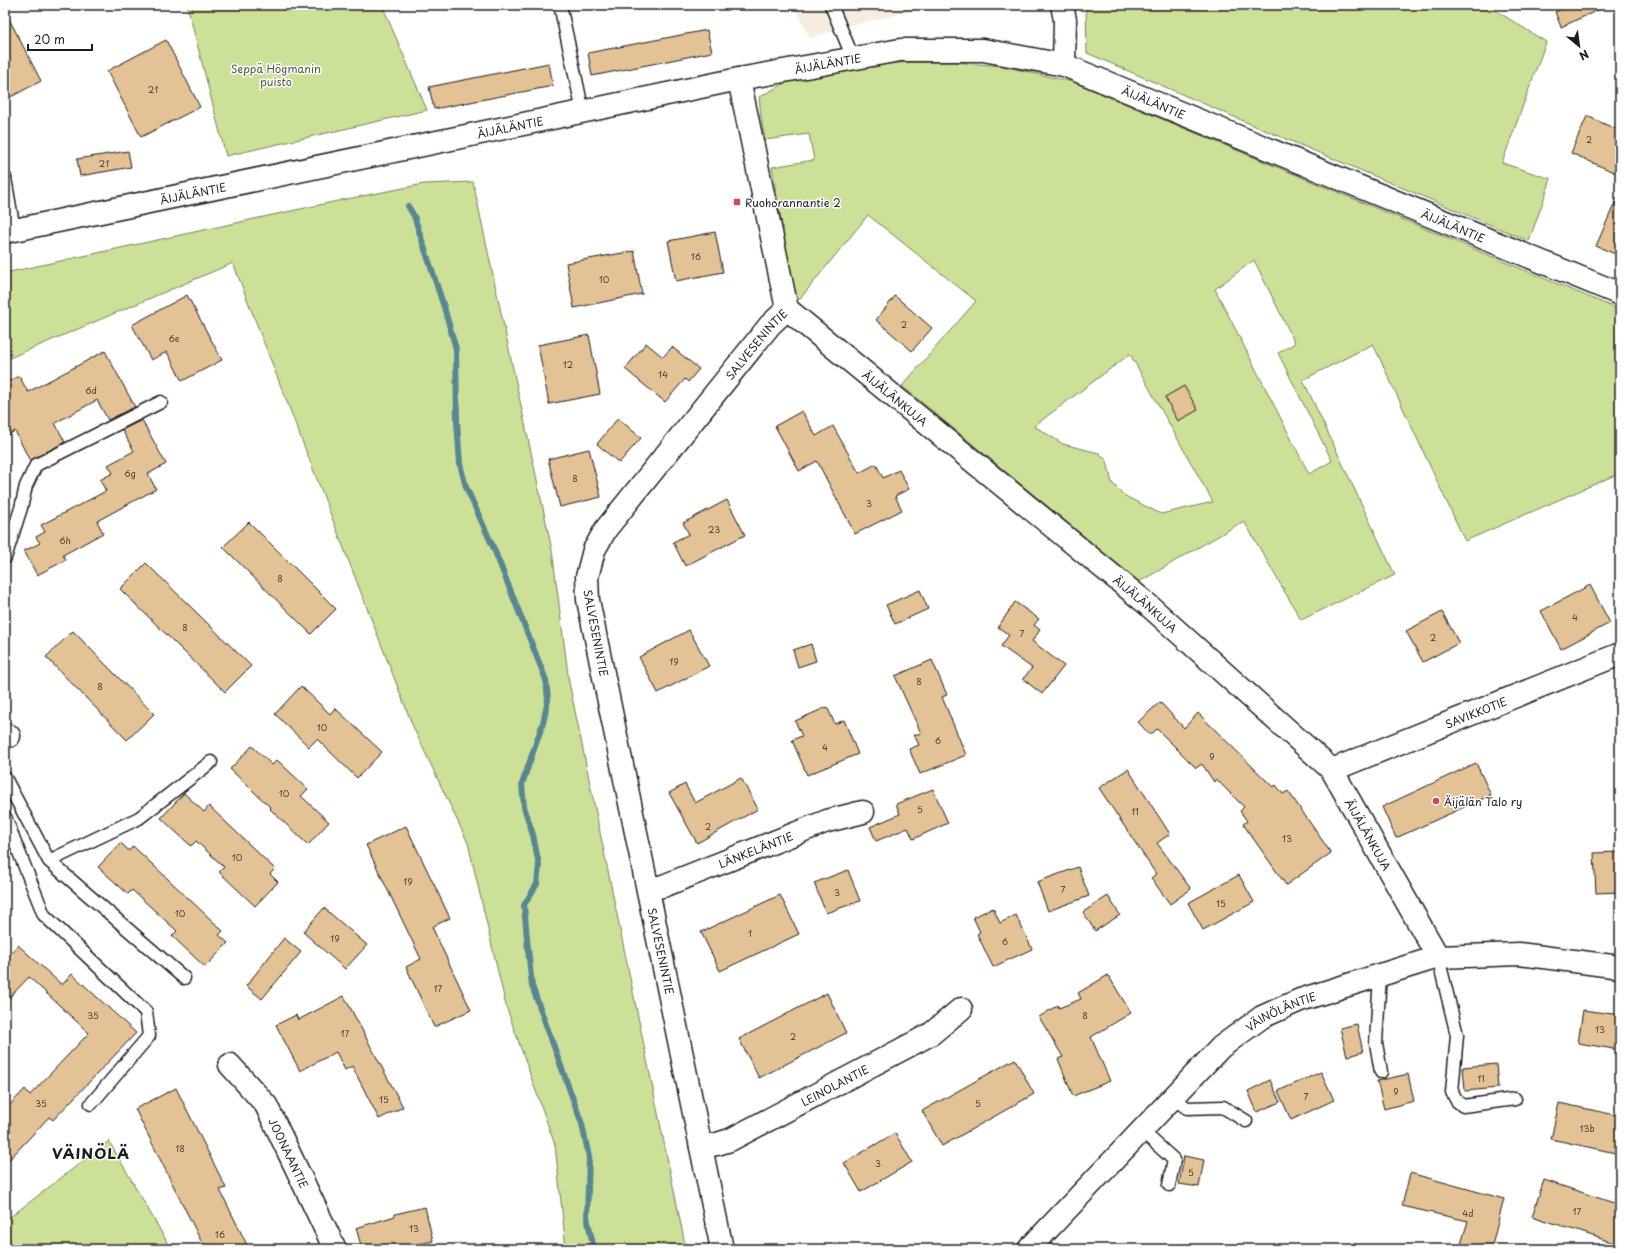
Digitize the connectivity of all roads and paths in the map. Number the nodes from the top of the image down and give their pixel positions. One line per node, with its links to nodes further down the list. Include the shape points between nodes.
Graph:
1 (560, 5): 7 (lane)
2 (831, 5): 4 (lane)
3 (1062, 5): 5 (street, via 1065,20)
4 (853, 58): 5 (street, ÄIJÄLÄNTIE, via 900,50 983,50); 6 (street, ÄIJÄLÄNTIE)
5 (1064, 65): 10 (street, ÄIJÄLÄNTIE)
6 (740, 79): 7 (street, ÄIJÄLÄNTIE); 11 (street, SALVESENINTIE)
7 (583, 112): 9 (street, ÄIJÄLÄNTIE)
8 (5, 178): 9 (lane)
9 (10, 231)
10 (1620, 294)
11 (786, 309): 16 (street, ÄIJÄLÄNKUJA, via 1146,603); 21 (street, SALVESENINTIE, via 770,325 606,529 594,550 587,577 588,600)
12 (161, 402): 13 (lane, via 36,465 26,486)
13 (5, 558)
14 (1620, 654): 16 (street, SAVIKKOTIE)
15 (211, 762): 20 (lane, via 139,818)
16 (1332, 770): 22 (street, ÄIJÄLÄNKUJA)
17 (5, 778): 20 (lane)
18 (863, 812): 21 (street, LÄNKELÄNTIE, via 827,821 663,886)
19 (5, 817): 31 (lane, via 44,915 146,1012 148,1036)
20 (49, 862): 25 (lane)
21 (648, 889): 34 (street, SALVESENINTIE)
22 (1438, 957): 23 (street, VÄINÖLÄNTIE, via 1519,954); 24 (street, VÄINÖLÄNTIE); 30 (lane, via 1457,1035 1452,1092 1454,1097 1463,1106)
23 (1620, 967)
24 (1380, 975): 28 (lane, via 1376,1043); 29 (street, VÄINÖLÄNTIE, via 1300,1000 1262,1017 1221,1047)
25 (184, 978)
26 (961, 1009): 34 (street, LEINOLANTIE, via 931,1034 730,1140)
27 (230, 1065): 36 (street, JOONAANTIE, via 266,1105)
28 (1381, 1072)
29 (1173, 1098): 32 (lane, via 1186,1108 1223,1108); 33 (street, VÄINÖLÄNTIE)
30 (1515, 1099)
31 (91, 1104)
32 (1246, 1121)
33 (1142, 1131): 35 (lane, via 1174,1160); 38 (street, VÄINÖLÄNTIE)
34 (701, 1147): 37 (street, SALVESENINTIE)
35 (1169, 1184)
36 (335, 1249)
37 (722, 1249)
38 (1029, 1249)

